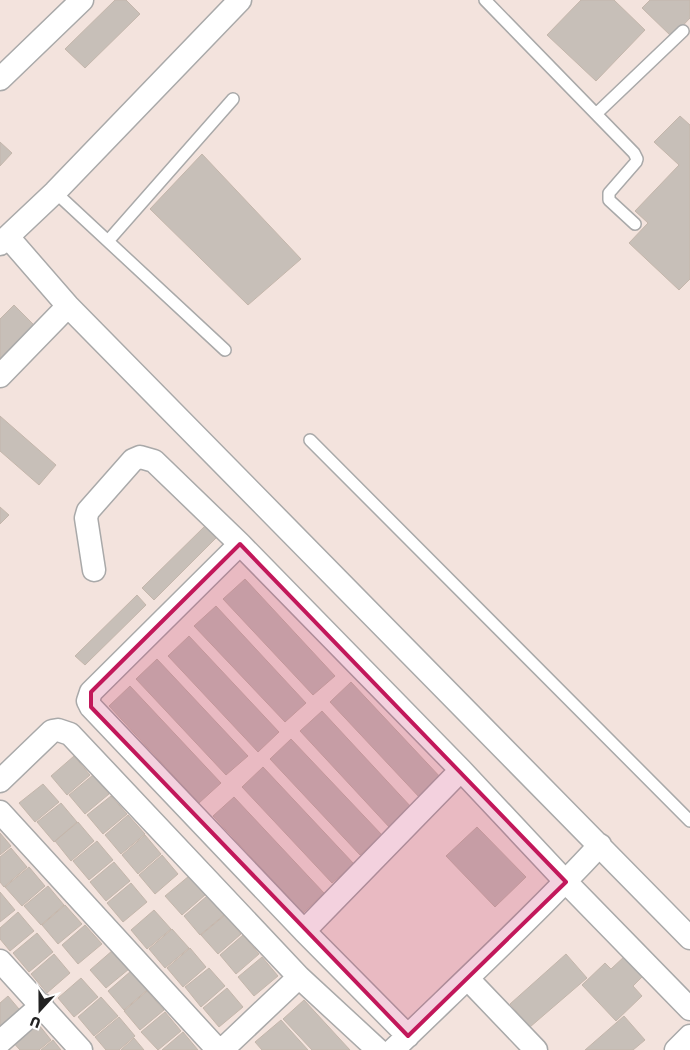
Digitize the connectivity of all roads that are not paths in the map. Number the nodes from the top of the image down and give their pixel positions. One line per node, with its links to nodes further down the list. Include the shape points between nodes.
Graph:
1 (82, 0): 5 (street)
2 (240, 0): 8 (street)
3 (485, 0): 7 (lane)
4 (684, 30): 7 (lane)
5 (0, 80)
6 (233, 99): 11 (lane)
7 (596, 114): 9 (lane, via 636,156 634,165 608,196)
8 (55, 192): 10 (street); 11 (lane)
9 (635, 224)
10 (4, 241): 12 (street)
11 (108, 241): 13 (lane)
12 (68, 306): 14 (street); 22 (street)
13 (225, 350)
14 (0, 376)
15 (310, 440): 21 (lane)
16 (240, 544): 17 (street, via 161,466 140,458 133,460 88,511 86,518); 18 (street); 24 (street, via 91,692 88,700 91,707)
17 (94, 570)
18 (461, 770): 23 (street); 24 (street)
19 (0, 781): 27 (street, via 52,731 70,734)
20 (0, 812): 35 (street)
21 (690, 821)
22 (600, 845): 23 (street); 25 (street)
23 (566, 882): 28 (street); 30 (street)
24 (304, 931): 33 (street)
25 (690, 938)
26 (0, 961): 29 (street)
27 (299, 977): 35 (street); 36 (street)
28 (468, 979): 33 (street); 37 (street)
29 (42, 1006): 32 (street); 34 (street)
30 (690, 1009)
31 (690, 1036): 38 (street)
32 (0, 1042)
33 (400, 1043)
34 (81, 1050)
35 (220, 1050)
36 (378, 1050)
37 (536, 1050)
38 (676, 1050)

